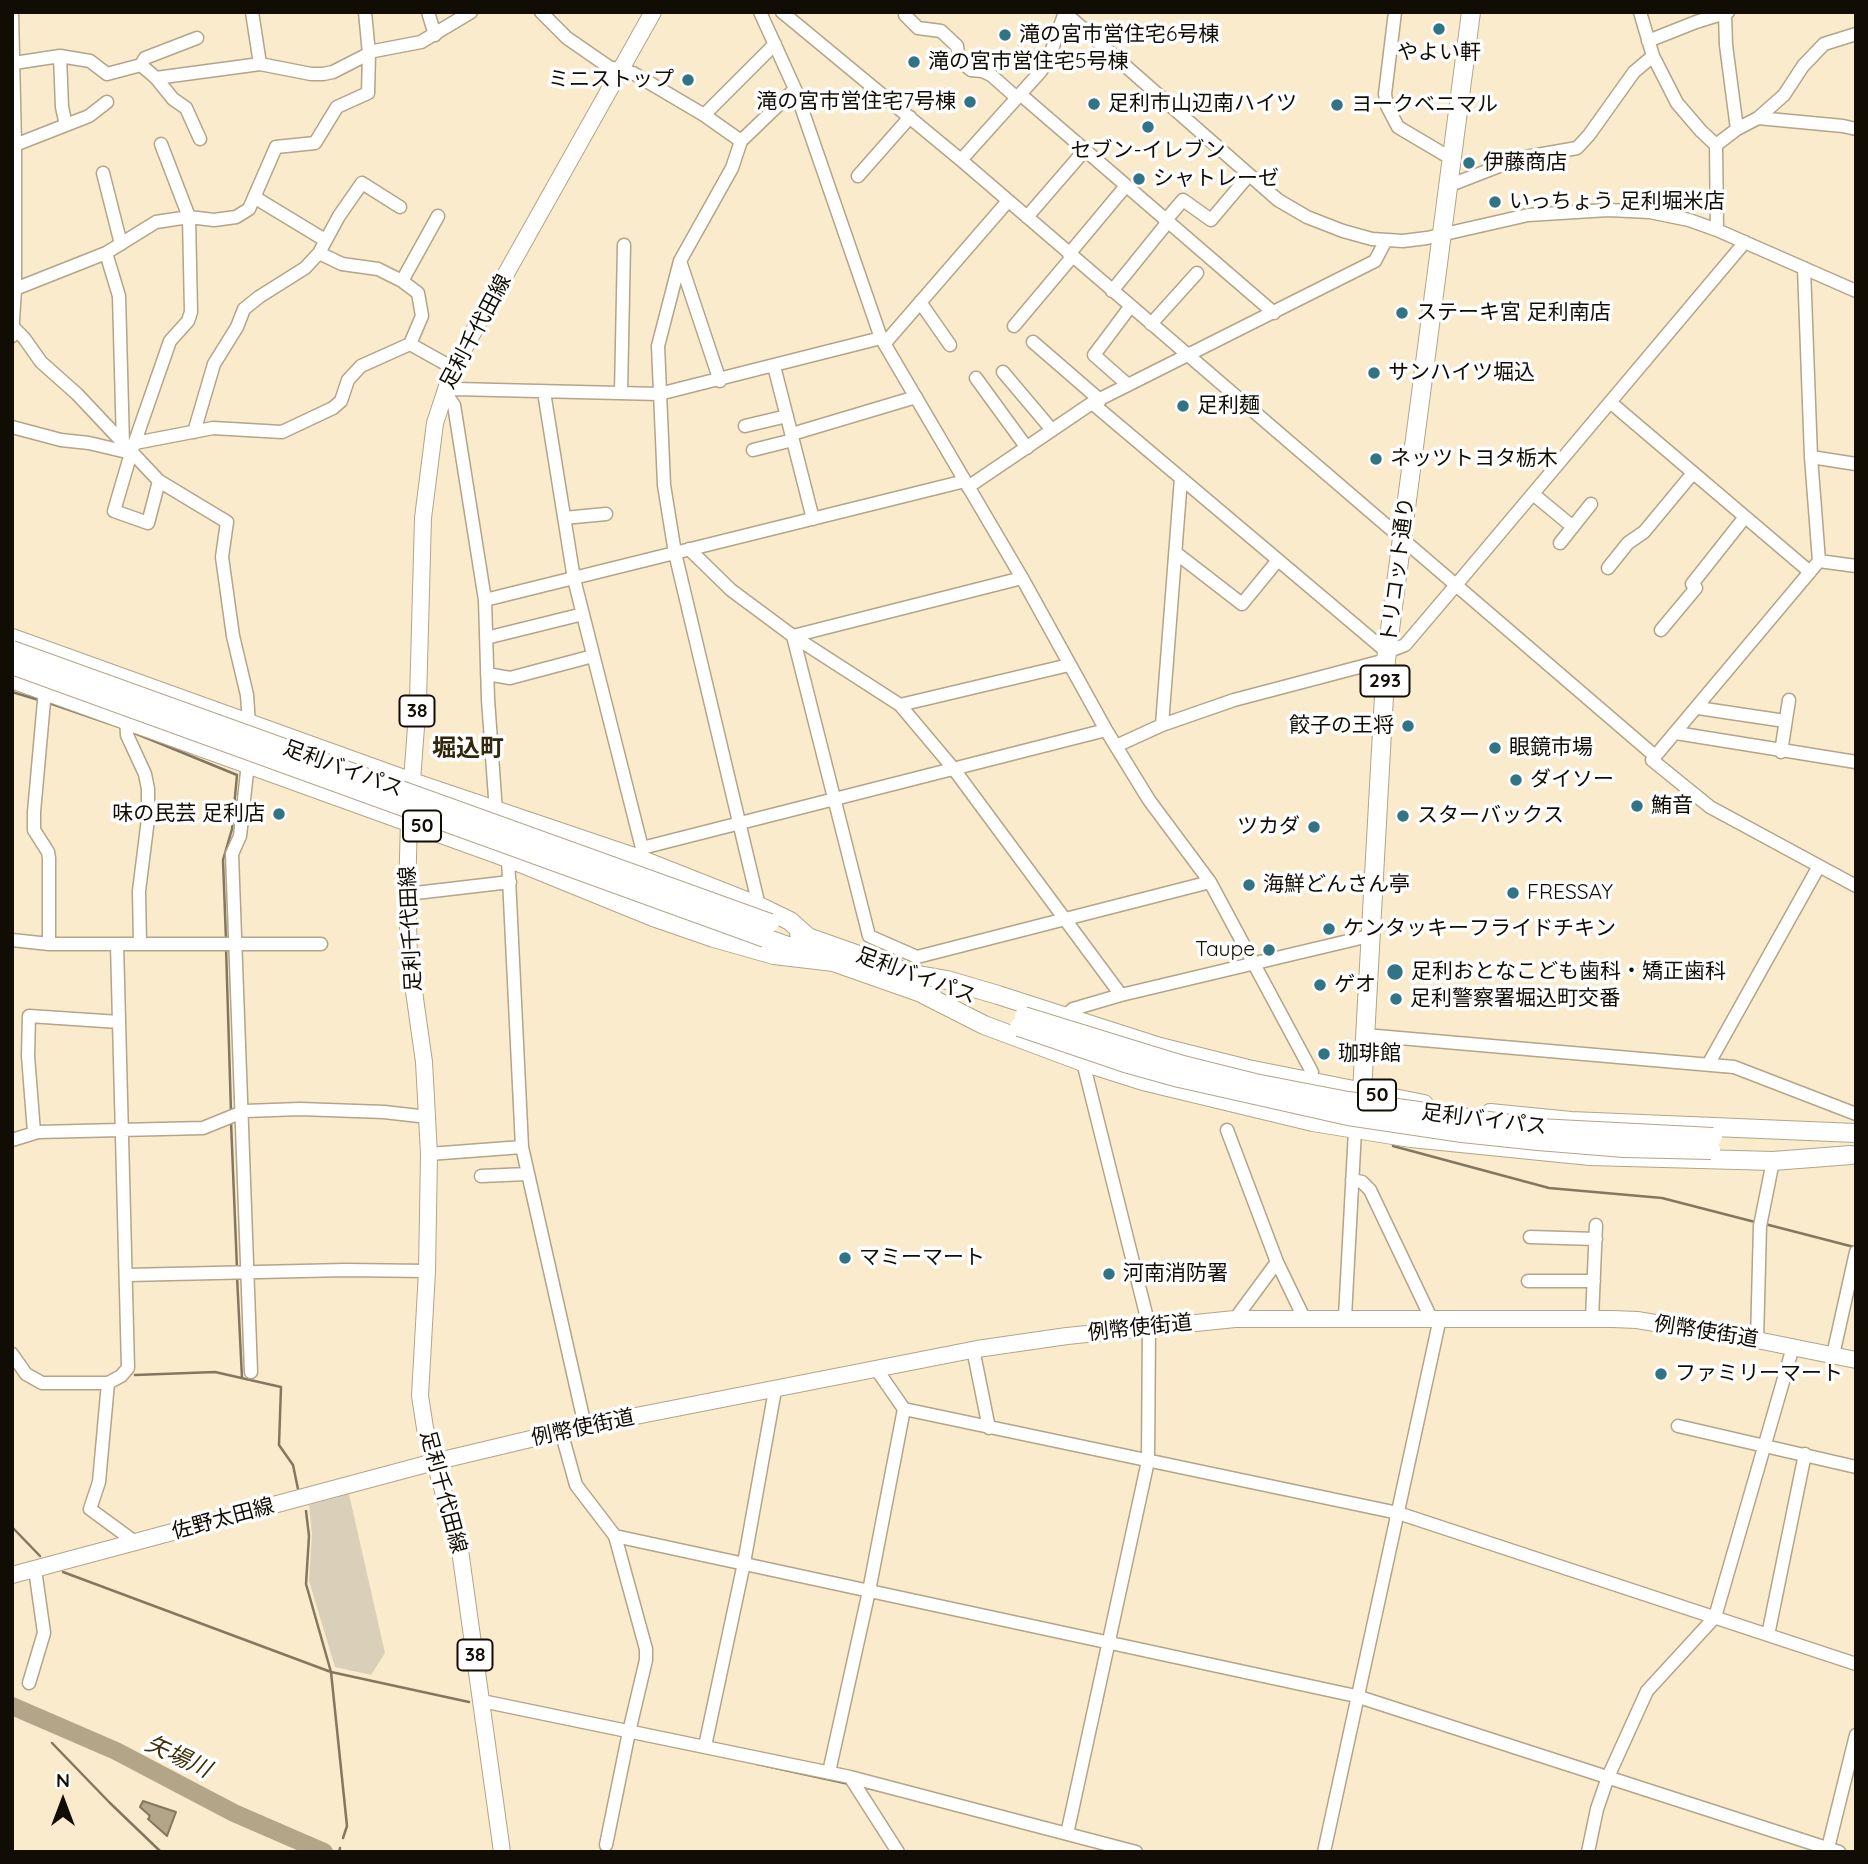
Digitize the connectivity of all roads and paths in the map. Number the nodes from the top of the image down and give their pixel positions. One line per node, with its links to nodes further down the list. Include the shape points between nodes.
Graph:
1 (12, 12): 24 (street)
2 (252, 12): 25 (street)
3 (365, 12): 21 (street)
4 (428, 12): 17 (street)
5 (471, 12): 17 (street)
6 (541, 12): 27 (street, via 567,38 609,67)
7 (653, 12): 27 (main road, 足利千代田線 / 38)
8 (760, 12): 20 (street)
9 (782, 12): 33 (street)
10 (905, 12): 30 (street, via 918,28 936,29 957,46 959,60 971,70 991,75)
11 (1065, 12): 30 (street, via 1046,62); 47 (street)
12 (1395, 12): 45 (street, via 1387,106 1398,127)
13 (1471, 12): 45 (highway, トリコット通り / 293)
14 (1640, 12): 19 (street)
15 (1727, 13): 19 (street); 36 (street, via 1726,44)
16 (1856, 34): 34 (street, via 1824,44 1784,95)
17 (435, 35): 21 (street)
18 (197, 38): 26 (street, via 145,58)
19 (1648, 41): 23 (street)
20 (775, 44): 29 (street); 32 (street)
21 (369, 54): 25 (street, via 323,74); 51 (street, via 368,93 337,107 315,143 276,147)
22 (60, 56): 24 (street); 26 (street, via 90,61 107,74); 35 (street)
23 (1653, 56): 42 (street, via 1677,103); 49 (street, via 1634,72 1577,148 1520,158)
24 (14, 63): 41 (street)
25 (260, 64): 28 (street)
26 (141, 65): 28 (street)
27 (621, 69): 32 (street); 87 (main road, 足利千代田線 / 38)
28 (156, 78): 38 (street, via 186,108)
29 (795, 89): 39 (street); 81 (street)
30 (1018, 96): 43 (street); 44 (street)
31 (107, 102): 35 (street)
32 (704, 115): 39 (street)
33 (910, 117): 44 (street); 48 (street)
34 (1758, 118): 36 (street); 37 (street)
35 (66, 125): 41 (street)
36 (1737, 129): 42 (street)
37 (1856, 129)
38 (200, 139)
39 (741, 141): 68 (street, via 732,168)
40 (161, 144): 55 (street)
41 (15, 145): 72 (street)
42 (1716, 145): 58 (street)
43 (1084, 151): 50 (street); 56 (street)
44 (961, 159): 52 (street)
45 (1452, 159): 49 (highway, トリコット通り / 293)
46 (103, 173): 63 (street)
47 (1249, 175): 57 (street, via 1211,220 1184,200); 61 (street, via 1307,217 1359,236)
48 (858, 176)
49 (1448, 186): 59 (highway, トリコット通り / 293)
50 (1125, 187): 57 (street); 67 (street)
51 (254, 197): 55 (street, via 249,209 236,218); 60 (street)
52 (1008, 201): 56 (street); 75 (street)
53 (400, 207): 60 (street, via 362,183)
54 (438, 216): 71 (street)
55 (189, 218): 63 (street, via 156,222); 105 (street, via 191,312 170,341)
56 (1027, 218): 67 (street)
57 (1166, 222): 73 (street); 77 (street)
58 (1717, 230): 59 (street, via 1650,212 1598,210 1528,215); 62 (street)
59 (1441, 234): 61 (street); 121 (highway, トリコット通り / 293)
60 (326, 240): 66 (street)
61 (1386, 240): 77 (street, via 1375,261)
62 (1745, 242): 69 (street); 98 (street)
63 (121, 244): 65 (street)
64 (624, 246): 94 (street)
65 (106, 253): 72 (street); 105 (street, via 119,296)
66 (319, 253): 71 (street, via 342,264 378,269); 103 (street, via 305,268 244,309 214,364)
67 (1071, 255): 73 (street); 79 (street)
68 (680, 261): 90 (street); 95 (street, via 658,346)
69 (1804, 268): 74 (street); 108 (street)
70 (1197, 273): 78 (street)
71 (402, 281): 83 (street, via 418,293 422,316)
72 (15, 289): 80 (street)
73 (1112, 290): 76 (street)
74 (1856, 291)
75 (920, 302): 81 (street); 84 (street)
76 (1130, 307): 78 (street); 91 (street, via 1094,355)
77 (1274, 313): 85 (street)
78 (1151, 324): 85 (street)
79 (1014, 326)
80 (13, 333): 105 (street, via 24,338 41,362)
81 (883, 341): 86 (street); 96 (street)
82 (1033, 342): 97 (street)
83 (410, 344): 87 (street); 103 (street, via 360,366 348,380 341,401 291,429)
84 (950, 345)
85 (1187, 355): 91 (street); 121 (street)
86 (774, 366): 90 (street); 99 (street)
87 (453, 369): 92 (main road, 足利千代田線 / 38)
88 (1003, 372): 102 (street)
89 (976, 378): 106 (street)
90 (720, 381): 95 (street)
91 (1128, 385): 97 (street)
92 (444, 391): 93 (street); 134 (street, via 454,405); 163 (main road, 足利千代田線 / 38, via 431,446 423,518)
93 (544, 392): 94 (street); 118 (street)
94 (621, 393): 95 (street)
95 (659, 394): 124 (street, via 664,485)
96 (916, 397): 104 (street); 113 (street)
97 (1096, 401): 102 (street); 111 (street)
98 (1611, 402): 110 (street); 114 (street)
99 (787, 416): 100 (street); 104 (street)
100 (745, 426)
101 (12, 427): 105 (street, via 61,440)
102 (1052, 430): 106 (street)
103 (194, 432): 105 (street)
104 (792, 437): 107 (street); 119 (street)
105 (130, 447): 112 (street); 112 (street, via 114,511 148,523)
106 (1027, 448): 113 (street)
107 (753, 450)
108 (1811, 457): 109 (street); 127 (street)
109 (1856, 464)
110 (1693, 473): 117 (street); 129 (street)
111 (1181, 478): 125 (street); 126 (street)
112 (159, 481): 153 (street, via 227,522 222,557)
113 (967, 484): 119 (street); 131 (street)
114 (1533, 494): 120 (street); 133 (street)
115 (1591, 504): 120 (street)
116 (606, 514): 118 (street)
117 (1745, 517): 130 (street); 136 (street)
118 (564, 518): 132 (street)
119 (813, 519): 123 (street)
120 (1573, 527): 122 (street)
121 (1402, 539): 133 (street); 142 (highway, トリコット通り / 293)
122 (1560, 543)
123 (689, 549): 124 (street); 137 (street, via 731,590)
124 (675, 553): 132 (street); 167 (street)
125 (1176, 553): 126 (street, via 1242,604); 154 (street)
126 (1278, 560): 142 (street)
127 (1818, 561): 128 (street); 130 (street)
128 (1856, 566)
129 (1607, 569)
130 (1810, 572): 150 (street)
131 (1022, 578): 137 (street); 144 (street)
132 (574, 579): 134 (street); 135 (street)
133 (1456, 585): 142 (street, via 1405,645); 159 (street)
134 (485, 600): 139 (street)
135 (583, 614): 139 (street); 141 (street)
136 (1661, 630)
137 (793, 636): 149 (street); 164 (street)
138 (12, 638): 153 (highway, 50)
139 (486, 638): 145 (street)
140 (12, 650): 177 (highway, 足利バイパス / 50, bridge)
141 (593, 656): 145 (street, via 510,678); 168 (street)
142 (1387, 656): 154 (street); 178 (highway, トリコット通り / 293)
143 (12, 665): 177 (highway, 足利バイパス / 50, bridge)
144 (1069, 665): 149 (street); 155 (street)
145 (487, 674): 165 (street)
146 (12, 679): 147 (highway, 50)
147 (45, 690): 151 (highway, 50); 182 (street, via 34,830 49,858)
148 (1789, 700): 152 (street)
149 (900, 705): 162 (street)
150 (1698, 708): 152 (street); 156 (street)
151 (125, 718): 161 (highway, 50); 184 (street, via 127,736 148,789 139,891)
152 (1785, 721): 158 (street)
153 (249, 724): 163 (highway, 50)
154 (1162, 725): 157 (street)
155 (1106, 730): 157 (street); 162 (street)
156 (1676, 733): 158 (street); 159 (street)
157 (1116, 746): 172 (street, via 1149,800)
158 (1781, 752): 160 (street)
159 (1656, 756): 170 (street, via 1652,760 1710,807)
160 (1856, 762)
161 (248, 763): 166 (highway, 50); 181 (street, via 240,836 232,854)
162 (953, 768): 164 (street); 176 (street)
163 (412, 782): 165 (highway, 50); 166 (main road, 足利千代田線 / 38)
164 (834, 798): 167 (street); 176 (street, via 869,936 917,957)
165 (496, 812): 168 (highway, 50)
166 (409, 821): 169 (highway, 50); 174 (main road, 足利千代田線 / 38)
167 (739, 823): 168 (street); 175 (street)
168 (641, 854): 175 (highway, 50)
169 (508, 858): 171 (street); 186 (highway, 50, via 714,938 774,955)
170 (1819, 866): 173 (street); 196 (street)
171 (510, 882): 174 (street); 208 (street)
172 (1210, 882): 176 (street); 187 (street)
173 (1856, 886)
174 (407, 894): 201 (main road, 足利千代田線 / 38, via 409,956)
175 (759, 906): 179 (highway, 50, via 790,920)
176 (1068, 920): 190 (street)
177 (767, 930): 179 (highway, 足利バイパス / 50); 186 (highway, 足利バイパス / 50)
178 (1369, 936): 187 (street); 194 (highway, トリコット通り / 293)
179 (809, 938): 188 (highway, 足利バイパス / 50)
180 (12, 940): 182 (street)
181 (234, 943): 184 (street); 185 (street); 199 (street)
182 (50, 944): 183 (street)
183 (117, 944): 184 (street); 193 (street)
184 (140, 944)
185 (321, 944)
186 (834, 962): 189 (highway, 足利バイパス / 50)
187 (1255, 962): 190 (street); 197 (street, via 1312,1072)
188 (912, 974): 191 (highway, 50); 192 (highway, 足利バイパス / 50)
189 (923, 994): 192 (highway, 足利バイパス / 50); 195 (highway, 50, via 984,1025)
190 (1121, 995): 191 (street, via 1073,1009)
191 (1065, 1016): 197 (highway, 50, via 1160,1047)
192 (1021, 1021): 209 (highway, 足利バイパス / 50, bridge, via 1255,1083 1348,1101 1538,1128 1712,1144)
193 (118, 1022): 203 (street); 205 (street, via 29,1016)
194 (1366, 1035): 196 (street); 198 (highway, トリコット通り / 293)
195 (1083, 1062): 202 (highway, 50, via 1202,1096); 230 (street)
196 (1709, 1063): 200 (street, via 1734,1067)
197 (1311, 1082): 198 (highway, 50)
198 (1362, 1092): 202 (highway, トリコット通り / 293); 206 (highway, 50, via 1492,1114 1571,1121)
199 (240, 1112): 201 (street, via 300,1109); 203 (street, via 204,1128); 221 (street)
200 (1856, 1114)
201 (428, 1117): 210 (main road, 足利千代田線 / 38)
202 (1355, 1129): 211 (highway, 50, via 1577,1155); 214 (street)
203 (122, 1130): 205 (street); 222 (street)
204 (1227, 1130): 219 (street)
205 (34, 1132): 207 (street)
206 (1856, 1133)
207 (12, 1140)
208 (522, 1147): 210 (street); 212 (street)
209 (1854, 1150): 211 (highway, 50)
210 (429, 1154): 220 (main road, 足利千代田線 / 38)
211 (1773, 1161): 231 (street, via 1760,1226)
212 (527, 1174): 213 (street); 242 (street)
213 (481, 1176)
214 (1352, 1180): 225 (street); 227 (street, via 1370,1189)
215 (1596, 1225): 217 (street)
216 (1530, 1237): 217 (street)
217 (1596, 1239): 224 (street)
218 (1856, 1252): 235 (street)
219 (1277, 1262): 226 (street); 229 (street)
220 (427, 1271): 221 (street); 249 (main road, 足利千代田線 / 38, via 420,1395)
221 (246, 1273): 222 (street); 238 (street)
222 (127, 1275): 239 (street, via 128,1368)
223 (1528, 1281): 224 (street)
224 (1594, 1281): 228 (street)
225 (1345, 1317): 226 (main road, 例幣使街道); 227 (main road, 例幣使街道)
226 (1304, 1318): 229 (main road, 例幣使街道)
227 (1435, 1318): 228 (main road, 例幣使街道); 251 (street)
228 (1592, 1318): 231 (main road, 例幣使街道, via 1637,1320)
229 (1235, 1319): 230 (main road, 例幣使街道)
230 (1149, 1326): 233 (main road, 例幣使街道); 248 (street)
231 (1758, 1340): 232 (main road, 例幣使街道)
232 (1793, 1347): 235 (main road, 例幣使街道); 246 (street)
233 (973, 1349): 237 (main road, 例幣使街道); 244 (street)
234 (12, 1354): 239 (street, via 26,1374 43,1383)
235 (1833, 1355): 236 (main road, 例幣使街道)
236 (1856, 1360)
237 (877, 1370): 240 (main road, 例幣使街道); 241 (street)
238 (251, 1372)
239 (108, 1383): 253 (street, via 99,1482 90,1509)
240 (775, 1390): 242 (main road, 例幣使街道); 254 (street)
241 (905, 1409): 244 (street); 257 (street)
242 (585, 1426): 245 (main road, 例幣使街道)
243 (1678, 1426): 246 (street)
244 (989, 1427): 248 (street)
245 (561, 1432): 249 (main road, 例幣使街道); 252 (street, via 576,1485)
246 (1765, 1446): 247 (street); 258 (street)
247 (1805, 1454): 250 (street); 259 (street)
248 (1148, 1461): 251 (street); 260 (street)
249 (434, 1462): 253 (main road, 佐野太田線); 264 (main road, 足利千代田線 / 38, via 460,1550)
250 (1856, 1467)
251 (1398, 1514): 258 (street); 263 (street)
252 (615, 1536): 254 (street); 265 (street, via 646,1649)
253 (135, 1542): 255 (main road, 佐野太田線)
254 (744, 1563): 257 (street); 267 (street)
255 (35, 1569): 256 (main road, 佐野太田線); 262 (street, via 44,1633)
256 (12, 1575)
257 (869, 1591): 260 (street); 268 (street)
258 (1715, 1617): 259 (street); 270 (street, via 1647,1691)
259 (1768, 1635): 261 (street)
260 (1108, 1643): 263 (street); 271 (street)
261 (1856, 1664)
262 (29, 1684)
263 (1356, 1696): 270 (street); 277 (street)
264 (482, 1701): 265 (street); 274 (main road, 足利千代田線 / 38)
265 (629, 1732): 267 (street); 272 (street)
266 (1856, 1735): 273 (street)
267 (705, 1746): 268 (street)
268 (829, 1772): 269 (street)
269 (850, 1777): 271 (street); 275 (street)
270 (1608, 1777): 273 (street); 278 (street)
271 (1067, 1834): 276 (street)
272 (606, 1845)
273 (1831, 1850)
274 (502, 1852)
275 (898, 1852)
276 (1136, 1852)
277 (1324, 1852)
278 (1588, 1852)

